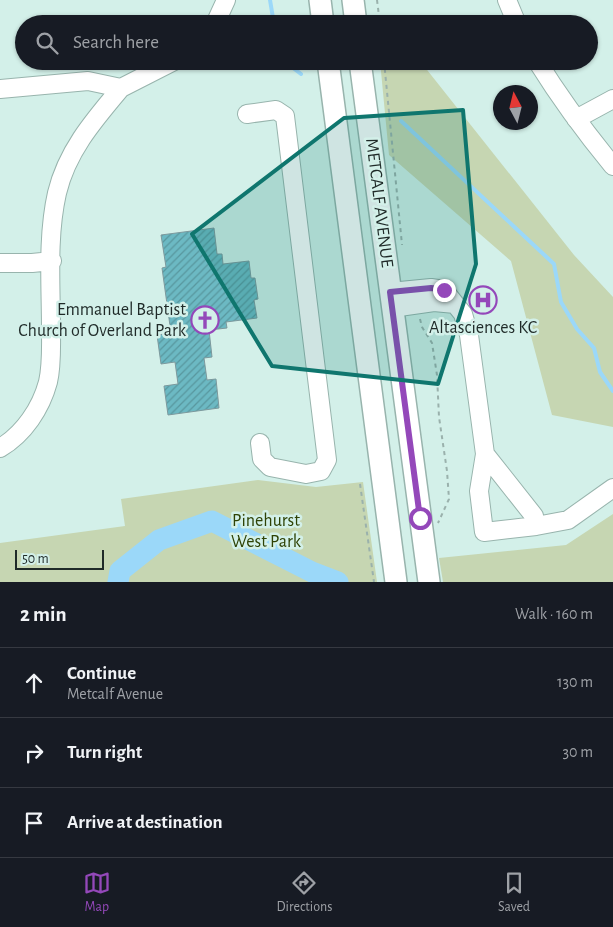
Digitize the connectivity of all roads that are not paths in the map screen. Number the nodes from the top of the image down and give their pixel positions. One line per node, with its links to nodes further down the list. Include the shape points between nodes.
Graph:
1 (226, 0): 5 (street)
2 (320, 0): 6 (main road)
3 (353, 0): 7 (main road)
4 (507, 0): 8 (street)
5 (218, 15)
6 (322, 15)
7 (355, 15)
8 (513, 15)
9 (156, 70): 13 (street)
10 (329, 70): 27 (main road, METCALF AVENUE)
11 (361, 70): 21 (main road, METCALF AVENUE)
12 (543, 70): 17 (street)
13 (121, 88): 14 (street, via 88,82); 19 (street, via 86,129 64,172 53,223)
14 (0, 90)
15 (613, 99): 17 (street)
16 (247, 114): 22 (street, via 276,110 285,116 327,460 321,471 306,474 270,468 262,458)
17 (576, 119): 18 (street)
18 (613, 166)
19 (52, 261): 20 (street); 23 (street, via 48,382 33,416)
20 (0, 262)
21 (391, 300): 24 (street, via 455,304 463,314 469,335); 28 (main road, METCALF AVENUE)
22 (260, 443)
23 (0, 448)
24 (485, 454): 26 (street, via 534,516); 26 (street, via 479,491 484,532)
25 (613, 488): 26 (street, via 568,520)
26 (536, 526)
27 (396, 582)
28 (429, 582)

